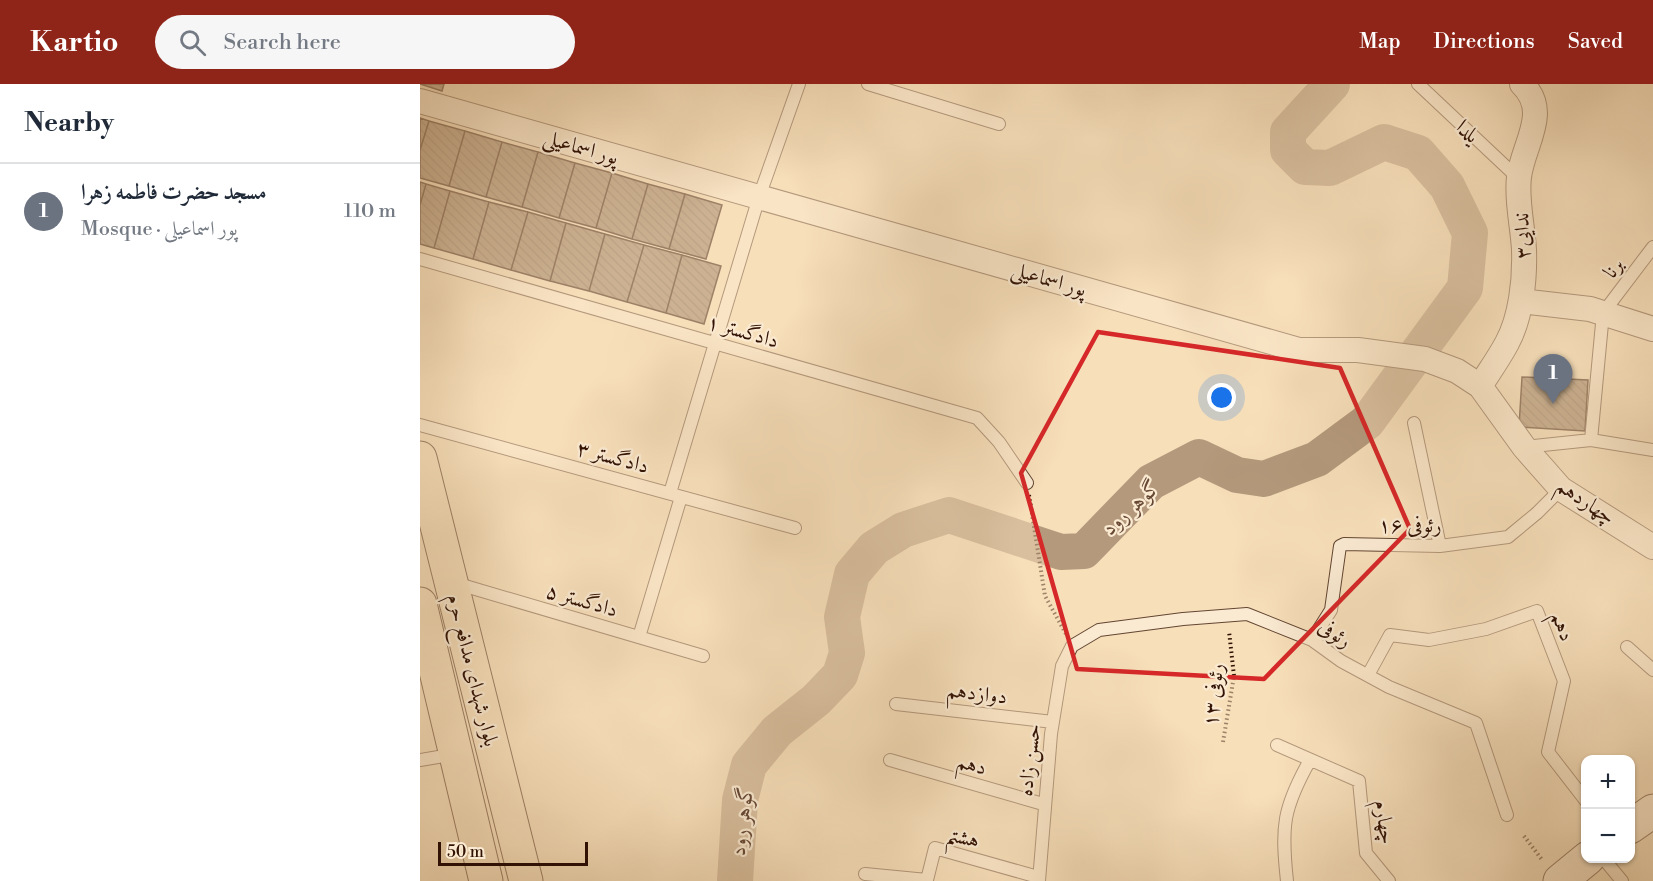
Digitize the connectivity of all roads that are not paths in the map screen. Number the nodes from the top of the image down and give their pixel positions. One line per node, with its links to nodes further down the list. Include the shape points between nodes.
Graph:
1 (799, 84): 8 (lane)
2 (868, 84): 6 (lane)
3 (1418, 84): 7 (lane, یلدا)
4 (1522, 84): 7 (street, ندایی۳, via 1533,94 1536,104)
5 (420, 101): 8 (street, پور اسماعیلی)
6 (999, 124)
7 (1518, 178): 11 (street, ندایی۳, via 1524,252)
8 (759, 197): 14 (lane); 15 (street, پور اسماعیلی, via 1299,350 1358,350 1425,359 1457,371)
9 (1653, 247): 12 (lane, برنا)
10 (420, 259): 14 (lane, دادگستر ۱)
11 (1521, 301): 12 (street); 15 (street, ندایی۳, via 1508,342)
12 (1604, 313): 13 (street); 18 (lane)
13 (1653, 329)
14 (714, 343): 22 (lane, دادگستر ۱, via 977,418); 24 (lane)
15 (1480, 386): 19 (street, پور اسماعیلی)
16 (1414, 423): 26 (lane)
17 (420, 425): 24 (lane, دادگستر ۳)
18 (1591, 440): 19 (lane); 20 (lane)
19 (1524, 447): 23 (street, چهاردهم)
20 (1653, 450)
21 (420, 458): 28 (main road, بلوار شهدای مدافع حرم)
22 (1027, 483)
23 (1561, 489): 26 (lane, رئوفی ۱۶, via 1508,537); 27 (street, چهاردهم)
24 (675, 495): 25 (lane, دادگستر ۳); 30 (lane)
25 (795, 528)
26 (1440, 546): 31 (lane, رئوفی ۱۶, via 1340,546 1331,610)
27 (1653, 547)
28 (451, 582): 30 (lane, دادگستر ۵); 55 (main road, بلوار شهدای مدافع حرم)
29 (420, 604): 40 (main road, بلوار شهدای مدافع حرم)
30 (639, 637): 34 (lane, دادگستر ۵)
31 (1312, 640): 32 (lane, رئوفی, via 1247,614 1099,630); 36 (lane, رئوفی)
32 (1072, 646): 38 (lane, حسن زاده, via 1062,666)
33 (1627, 647): 35 (lane)
34 (703, 656)
35 (1653, 670)
36 (1368, 675): 44 (lane, دهم, via 1390,635 1429,640 1486,629 1538,610 1564,681 1548,752); 47 (lane, رئوفی, via 1476,723)
37 (896, 704): 38 (lane, دوازدهم)
38 (1053, 722): 45 (lane, حسن زاده)
39 (1277, 745): 43 (lane, چهارم)
40 (457, 754): 41 (lane); 54 (main road, بلوار شهدای مدافع حرم)
41 (420, 760)
42 (890, 760): 45 (lane, دهم)
43 (1310, 760): 56 (lane, via 1291,795 1282,839); 57 (lane, چهارم, via 1359,781 1366,853)
44 (1581, 795)
45 (1043, 804): 53 (lane, حسن زاده)
46 (1653, 811): 48 (street)
47 (1507, 815)
48 (1635, 824)
49 (1581, 861): 51 (street)
50 (1607, 863): 58 (lane)
51 (1552, 872)
52 (865, 874): 53 (lane, هشتم, via 927,880 935,848)
53 (1039, 879)
54 (486, 881)
55 (526, 881)
56 (1287, 881)
57 (1389, 881)
58 (1622, 881)

